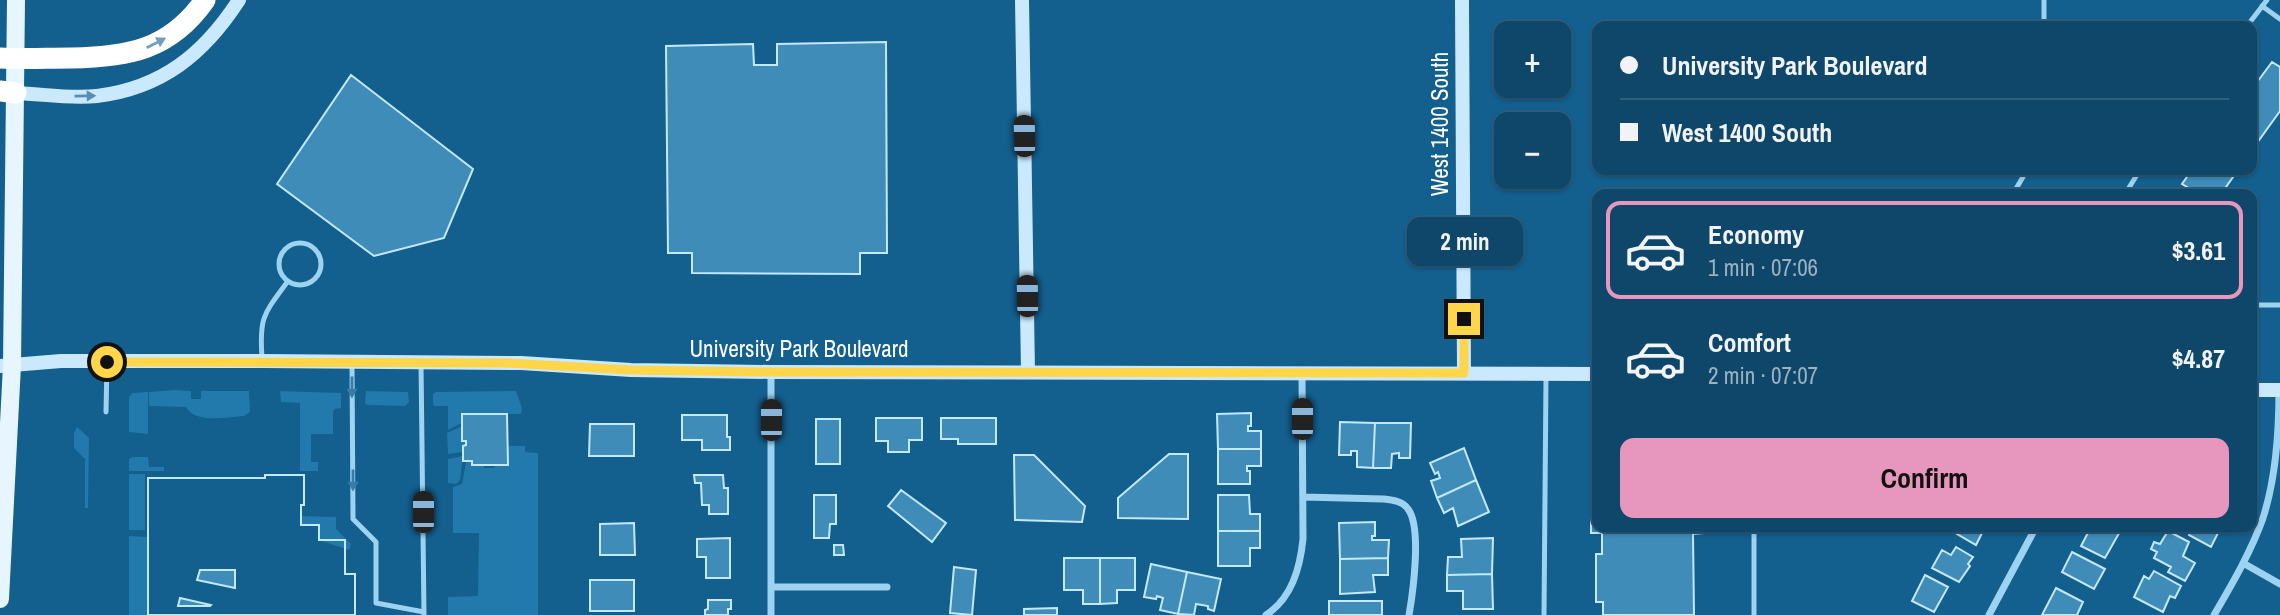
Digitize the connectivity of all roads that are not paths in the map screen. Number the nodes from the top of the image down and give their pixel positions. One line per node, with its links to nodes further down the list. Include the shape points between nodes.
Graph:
1 (16, 0): 12 (main road)
2 (205, 0): 12 (highway, one-way to 2, via 103,57 134,52 170,35)
3 (239, 0): 13 (street, one-way to 3, via 96,96 125,91 173,70 211,39)
4 (1022, 0): 23 (street)
5 (1462, 0): 25 (street, West 1400 South)
6 (2044, 0): 10 (lane)
7 (2267, 0): 8 (lane)
8 (2262, 6): 9 (lane); 11 (lane)
9 (2280, 19)
10 (2044, 21)
11 (2251, 21)
12 (8, 58): 13 (main road)
13 (8, 92): 21 (main road)
14 (288, 281): 14 (lane, via 301,285 316,277 321,264 313,247 299,243 283,252 280,267); 17 (lane, via 264,315)
15 (2257, 305): 16 (lane)
16 (2280, 305)
17 (262, 361): 18 (street, University Park Boulevard); 19 (street, University Park Boulevard)
18 (107, 362): 21 (street, University Park Boulevard); 30 (lane)
19 (352, 362): 20 (street, University Park Boulevard); 41 (lane, one-way to 41, via 353,519 376,542 376,603)
20 (421, 363): 22 (street, University Park Boulevard); 41 (lane)
21 (6, 365): 40 (main road)
22 (771, 372): 23 (street, University Park Boulevard); 38 (street)
23 (1028, 372): 24 (street, University Park Boulevard)
24 (1302, 373): 25 (street, University Park Boulevard); 31 (street)
25 (1464, 373): 26 (street, University Park Boulevard)
26 (1546, 374): 27 (street, University Park Boulevard); 45 (lane)
27 (1592, 374)
28 (2257, 390): 29 (street)
29 (2280, 390): 32 (street, via 2271,487)
30 (106, 412)
31 (1303, 497): 42 (street, via 1300,563 1282,601); 44 (street, via 1395,500 1407,507 1415,533)
32 (2257, 531)
33 (1754, 532): 46 (lane)
34 (2033, 532): 47 (street)
35 (2257, 532): 36 (street)
36 (2243, 563): 37 (street); 48 (street)
37 (2280, 584)
38 (771, 587): 39 (street); 43 (street)
39 (887, 587)
40 (0, 599)
41 (424, 614)
42 (1268, 614)
43 (771, 615)
44 (1409, 615)
45 (1544, 615)
46 (1754, 615)
47 (1989, 615)
48 (2214, 615)

